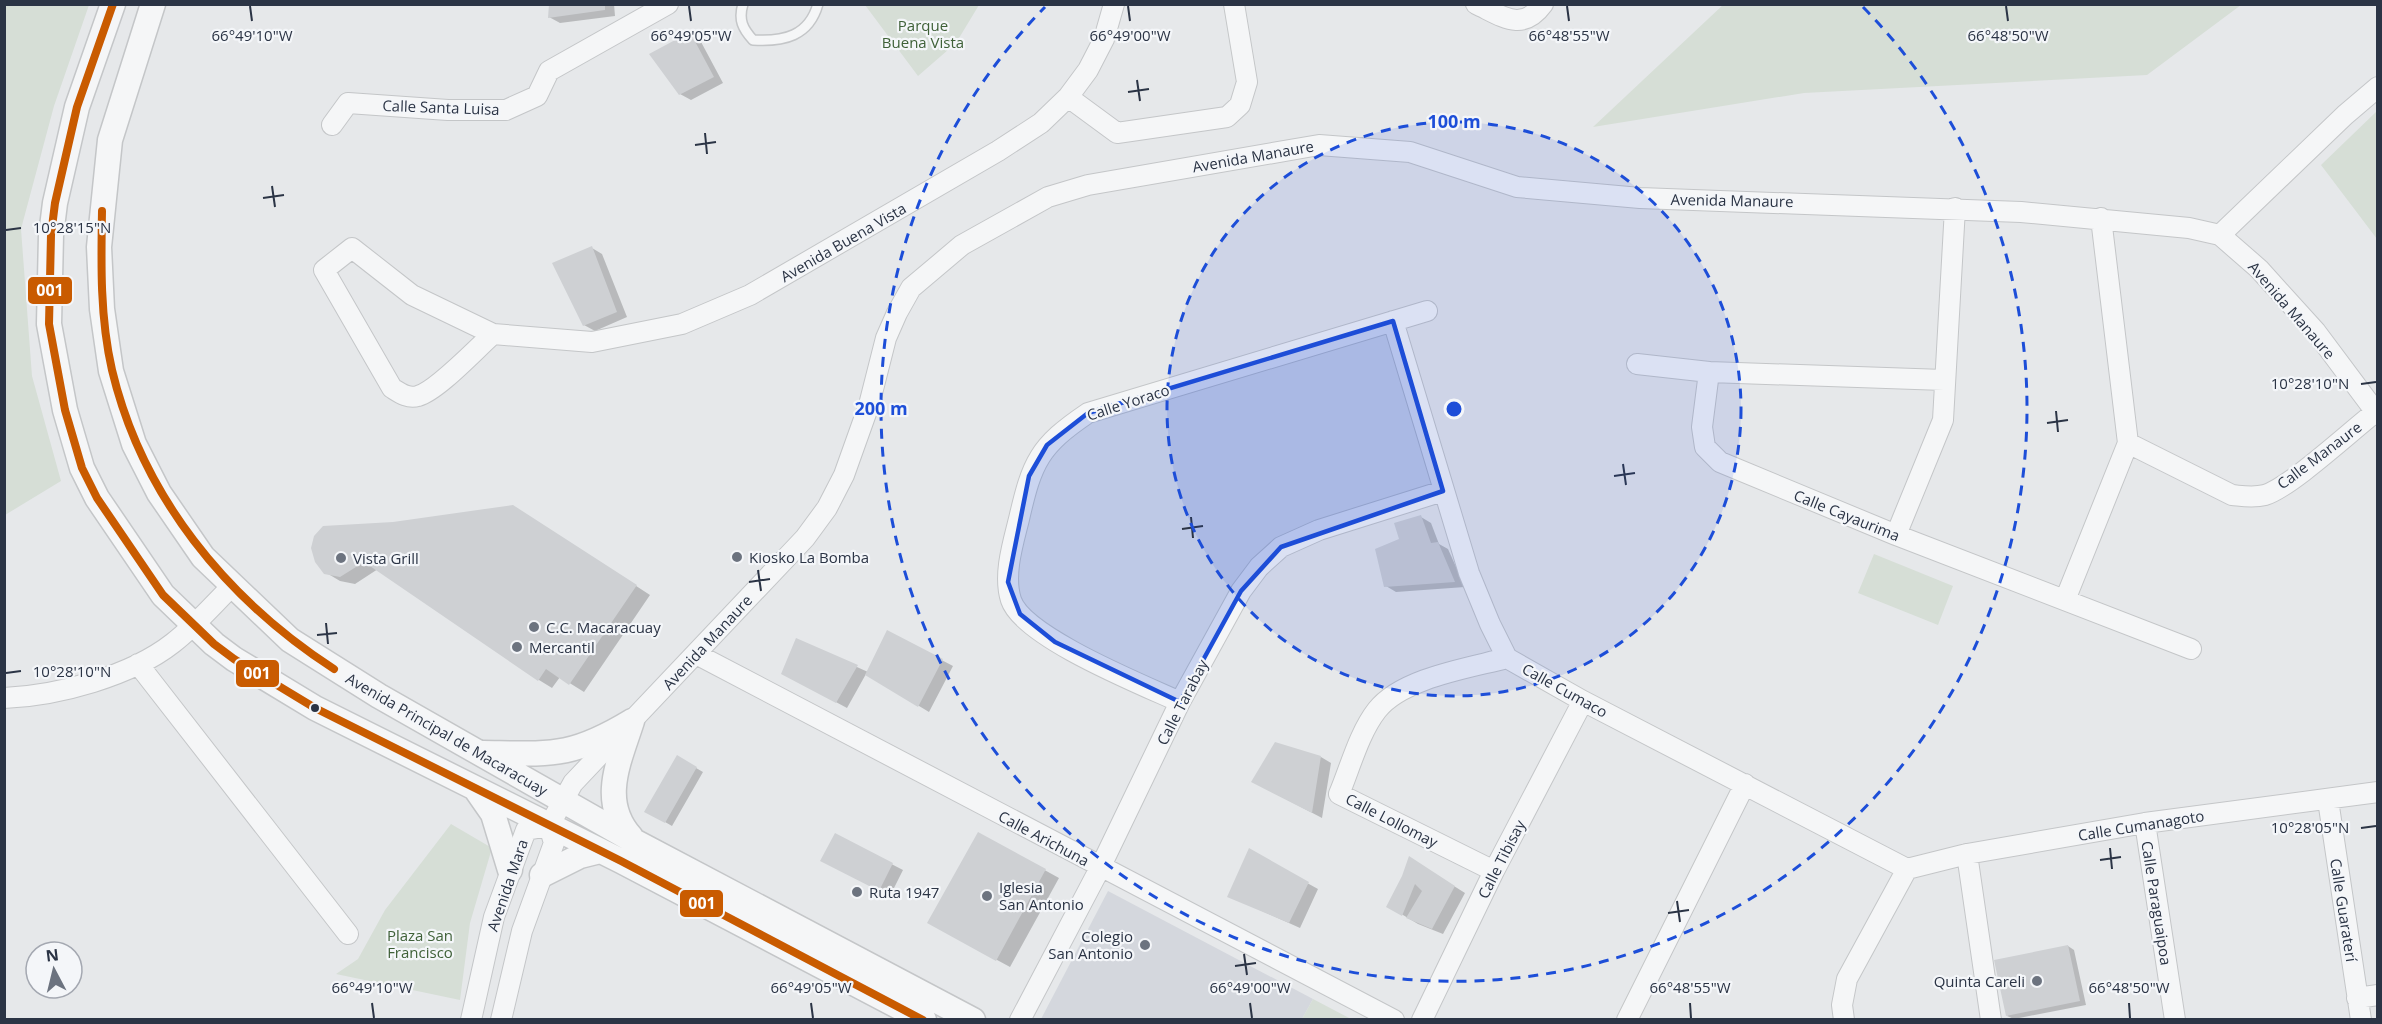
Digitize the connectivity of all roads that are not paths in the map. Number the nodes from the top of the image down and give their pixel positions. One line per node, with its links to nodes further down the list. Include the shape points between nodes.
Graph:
1 (113, 4): 29 (street, Avenida Principal de Macaracuay, via 77,107 55,203 50,324 65,410 82,468 97,498 163,595)
2 (153, 4): 27 (street, Avenida Principal de Macaracuay, via 110,140 99,247 106,342 119,397 148,474 203,557)
3 (668, 4): 10 (street, Calle Santa Luisa)
4 (743, 4): 5 (lane, via 743,29 753,40 771,41 795,35 812,22)
5 (818, 4)
6 (1114, 4): 12 (street, Avenida Buena Vista, via 1104,39)
7 (1234, 4): 12 (street, via 1247,82 1240,105 1227,117 1117,134)
8 (1476, 4): 9 (street, via 1511,20 1524,21)
9 (1543, 4)
10 (639, 12): 13 (street, Calle Santa Luisa, via 549,71 537,96 506,110 348,103)
11 (2378, 87): 16 (street)
12 (1068, 97): 19 (street, Avenida Buena Vista, via 1041,123 877,223 750,295 682,324 592,342)
13 (332, 125)
14 (1955, 208): 15 (street, Avenida Manaure); 22 (street); 31 (street, Avenida Manaure, via 1640,198 1517,187 1410,152 1319,145 1088,185 1048,197 962,244 911,288 886,338 858,441 827,508 805,538)
15 (2101, 218): 16 (street, Avenida Manaure); 24 (street)
16 (2220, 235): 23 (street, Avenida Manaure, via 2259,269 2316,332)
17 (1427, 311): 18 (street, Calle Yoraco)
18 (1393, 321): 25 (street, Calle Cumaco); 36 (street, Calle Yoraco, via 1088,413 1047,445 1036,461 1011,552 1011,601 1020,614 1055,642)
19 (493, 334): 19 (street, Avenida Buena Vista, via 412,295 352,248 324,270 392,388 402,395 416,397 429,390)
20 (1637, 364): 21 (street)
21 (1709, 372): 22 (street); 26 (street, Calle Cayaurima, via 1702,427 1705,447 1720,462)
22 (1944, 380): 26 (street, via 1943,420)
23 (2377, 412): 24 (street, Calle Manaure, via 2298,474 2267,494 2250,498 2232,495)
24 (2128, 443): 28 (street)
25 (1443, 491): 32 (street, Calle Cumaco, via 1469,573); 36 (street, Calle Tarabay, via 1319,530 1281,547 1241,591)
26 (1896, 535): 28 (street, Calle Cayaurima)
27 (232, 586): 29 (street); 38 (street, Avenida Principal de Macaracuay, via 308,653)
28 (2065, 600): 30 (street, Calle Cayaurima)
29 (193, 625): 33 (street, via 172,644); 40 (street, Avenida Principal de Macaracuay, via 234,659 271,682)
30 (2191, 649)
31 (696, 654): 37 (street, Avenida Manaure); 49 (street, Calle Arichuna)
32 (1507, 658): 35 (street, Calle Cumaco); 52 (street, Calle Lollomay, via 1431,679 1389,698 1367,727 1339,794)
33 (138, 664): 34 (street, via 59,690); 54 (street)
34 (4, 698)
35 (1582, 701): 39 (street, Calle Cumaco); 52 (street, Calle Tibisay)
36 (1180, 702): 49 (street, Calle Tarabay)
37 (632, 721): 38 (street, via 577,749 533,755); 42 (street, Avenida Manaure, via 573,783); 46 (street, via 613,801 619,824)
38 (479, 753): 42 (street, Avenida Principal de Macaracuay)
39 (1745, 784): 50 (street, Calle Cumaco); 64 (street)
40 (477, 791): 45 (street, Avenida Principal de Macaracuay); 51 (street, via 493,814)
41 (2378, 792): 43 (street, Calle Cumanagoto)
42 (562, 800): 45 (street, Avenida Manaure); 46 (street, Avenida Principal de Macaracuay)
43 (2328, 800): 44 (street, Calle Cumanagoto); 56 (street, Calle Guaraterí)
44 (2145, 823): 48 (street, Calle Cumanagoto); 67 (street, Calle Paraguaipoa)
45 (549, 826): 47 (street, Avenida Principal de Macaracuay); 51 (street, Avenida Mara, via 526,830); 53 (street, Avenida Mara, via 554,843)
46 (634, 841): 60 (street, Avenida Principal de Macaracuay)
47 (600, 851): 53 (street); 59 (street, Avenida Principal de Macaracuay)
48 (1967, 854): 50 (street, Calle Cumanagoto); 66 (street)
49 (1100, 868): 61 (street, Calle Tarabay); 62 (street, Calle Arichuna)
50 (1907, 869): 65 (street, via 1847,979 1842,1005)
51 (510, 870): 57 (street, Avenida Mara, via 494,917)
52 (1494, 871): 63 (street, Calle Tibisay)
53 (542, 874): 58 (street, Avenida Mara, via 522,931)
54 (348, 934)
55 (2378, 995): 56 (street)
56 (2357, 998): 68 (street, Calle Guaraterí)
57 (471, 1020)
58 (501, 1020)
59 (924, 1020)
60 (973, 1020)
61 (1020, 1020)
62 (1394, 1020)
63 (1422, 1020)
64 (1627, 1020)
65 (1844, 1020)
66 (1991, 1020)
67 (2175, 1020)
68 (2361, 1020)

